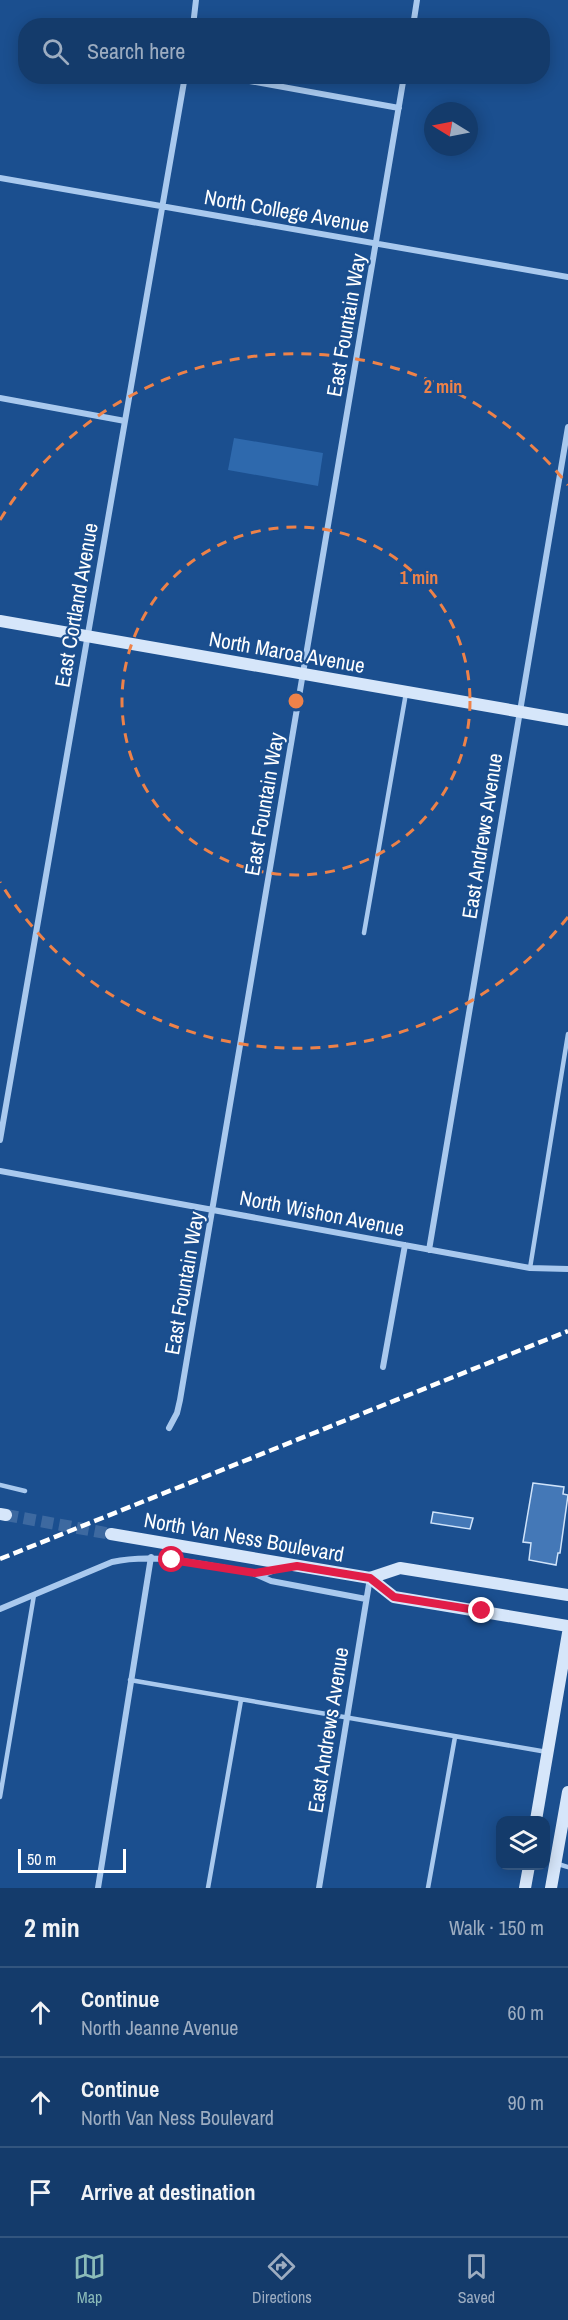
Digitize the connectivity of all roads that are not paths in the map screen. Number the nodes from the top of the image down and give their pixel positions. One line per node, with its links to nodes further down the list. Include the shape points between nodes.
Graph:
1 (196, 0): 3 (street)
2 (417, 0): 4 (street)
3 (194, 18)
4 (414, 18)
5 (184, 84): 10 (street, East Cortland Avenue)
6 (266, 84): 8 (street)
7 (403, 84): 8 (street, East Fountain Way)
8 (399, 108): 11 (street, East Fountain Way)
9 (0, 178): 10 (street, North College Avenue)
10 (162, 206): 11 (street, North College Avenue); 14 (street, East Cortland Avenue)
11 (376, 243): 12 (street, North College Avenue); 18 (street, East Fountain Way)
12 (568, 277)
13 (0, 398): 14 (street)
14 (125, 421): 17 (street, East Cortland Avenue)
15 (568, 427): 20 (street, East Andrews Avenue)
16 (0, 621): 17 (main road, North Maroa Avenue)
17 (88, 637): 18 (main road, North Maroa Avenue); 24 (street, East Cortland Avenue)
18 (303, 674): 19 (main road, North Maroa Avenue); 26 (street, East Fountain Way)
19 (406, 692): 20 (main road, North Maroa Avenue); 22 (lane)
20 (519, 712): 21 (main road, North Maroa Avenue); 28 (street, East Andrews Avenue)
21 (568, 720)
22 (364, 933)
23 (568, 1034): 29 (lane)
24 (0, 1140)
25 (0, 1171): 26 (street, North Wishon Avenue)
26 (213, 1209): 27 (street, North Wishon Avenue); 32 (street, East Fountain Way, via 180,1400)
27 (405, 1245): 28 (street, North Wishon Avenue); 31 (street)
28 (429, 1250): 29 (street, North Wishon Avenue)
29 (530, 1268): 30 (street, North Wishon Avenue)
30 (568, 1269)
31 (383, 1367)
32 (169, 1428)
33 (0, 1485): 34 (lane)
34 (25, 1491)
35 (111, 1534): 37 (main road, North Van Ness Boulevard)
36 (151, 1557): 38 (street); 40 (street, via 112,1562); 46 (street)
37 (297, 1566): 38 (street); 39 (main road, North Van Ness Boulevard)
38 (255, 1573): 42 (street, via 271,1581)
39 (370, 1578): 41 (main road, North Van Ness Boulevard, via 400,1568); 42 (street, East Andrews Avenue); 44 (main road, North Van Ness Boulevard, via 394,1597)
40 (34, 1595): 43 (street); 52 (lane)
41 (568, 1595)
42 (366, 1599): 48 (street, East Andrews Avenue)
43 (0, 1609)
44 (568, 1626)
45 (568, 1633): 50 (main road)
46 (130, 1680): 47 (lane); 57 (street)
47 (241, 1700): 48 (lane); 58 (lane)
48 (347, 1718): 49 (lane); 59 (street, East Andrews Avenue)
49 (455, 1737): 50 (lane); 60 (lane)
50 (547, 1752): 53 (main road)
51 (568, 1791): 54 (main road)
52 (0, 1797)
53 (537, 1816)
54 (555, 1864): 55 (lane); 62 (main road)
55 (568, 1867)
56 (528, 1870): 61 (main road)
57 (98, 1888)
58 (208, 1888)
59 (319, 1888)
60 (428, 1888)
61 (525, 1888)
62 (551, 1888)

